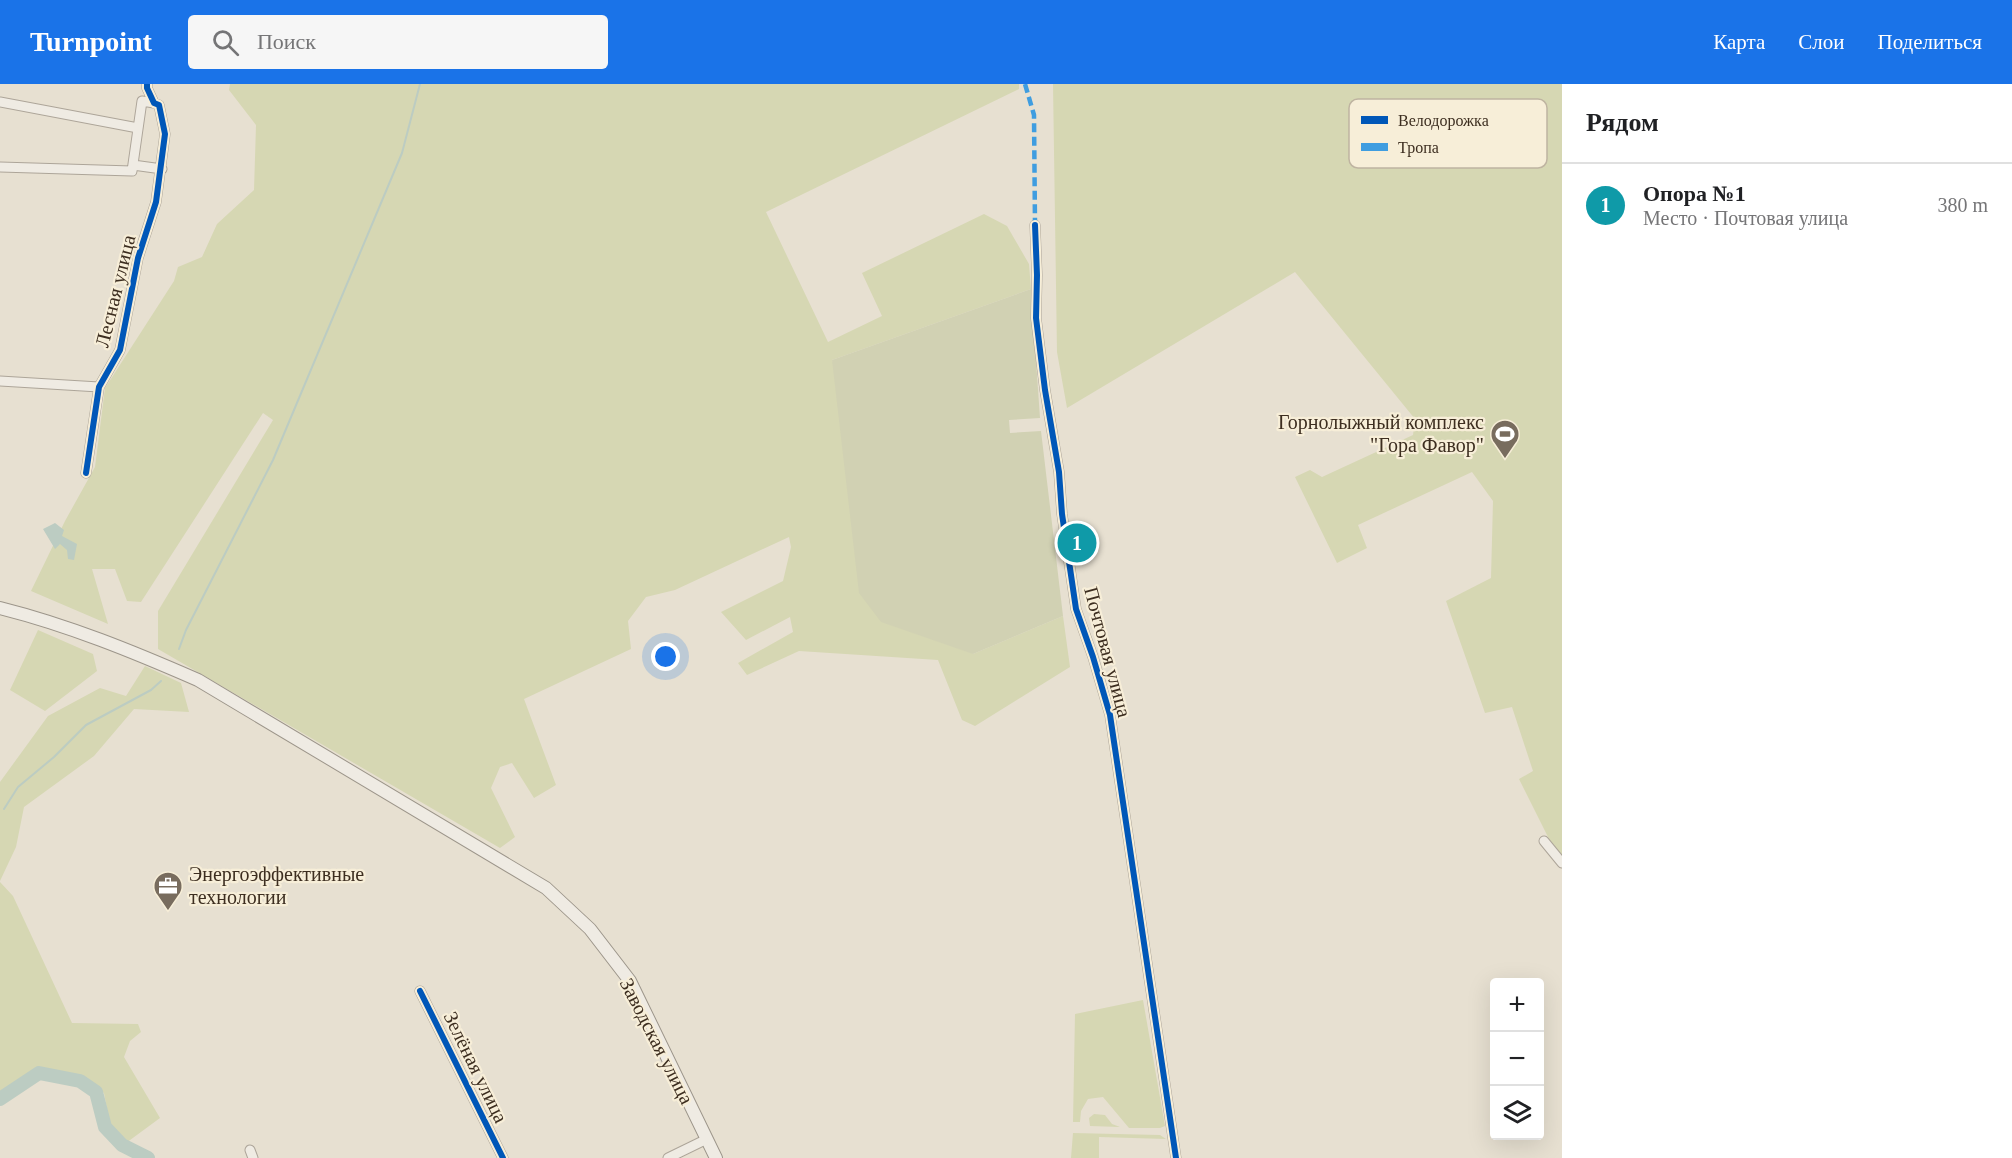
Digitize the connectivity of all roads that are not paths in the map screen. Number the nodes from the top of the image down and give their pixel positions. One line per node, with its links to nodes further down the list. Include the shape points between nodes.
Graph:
1 (147, 84): 3 (street, Лесная улица)
2 (0, 102): 4 (street)
3 (154, 103): 4 (street, via 142,101); 7 (street, Лесная улица, via 159,105 165,134)
4 (138, 128): 5 (street)
5 (133, 165): 6 (street, via 132,171); 7 (street)
6 (0, 167)
7 (162, 170): 10 (street, Лесная улица, via 138,258 120,350)
8 (1035, 225): 20 (street, Почтовая улица, via 1036,318 1076,609 1110,715)
9 (0, 381): 10 (street)
10 (99, 387): 11 (street, Лесная улица)
11 (86, 473)
12 (0, 608): 16 (main road, Заводская улица, via 143,656 198,680 546,888 590,929 630,981)
13 (1544, 841): 14 (street)
14 (1562, 863)
15 (420, 990): 17 (street, Зелёная улица)
16 (707, 1139): 18 (street); 19 (main road, Заводская улица)
17 (503, 1158)
18 (668, 1158)
19 (716, 1158)
20 (1176, 1158)

